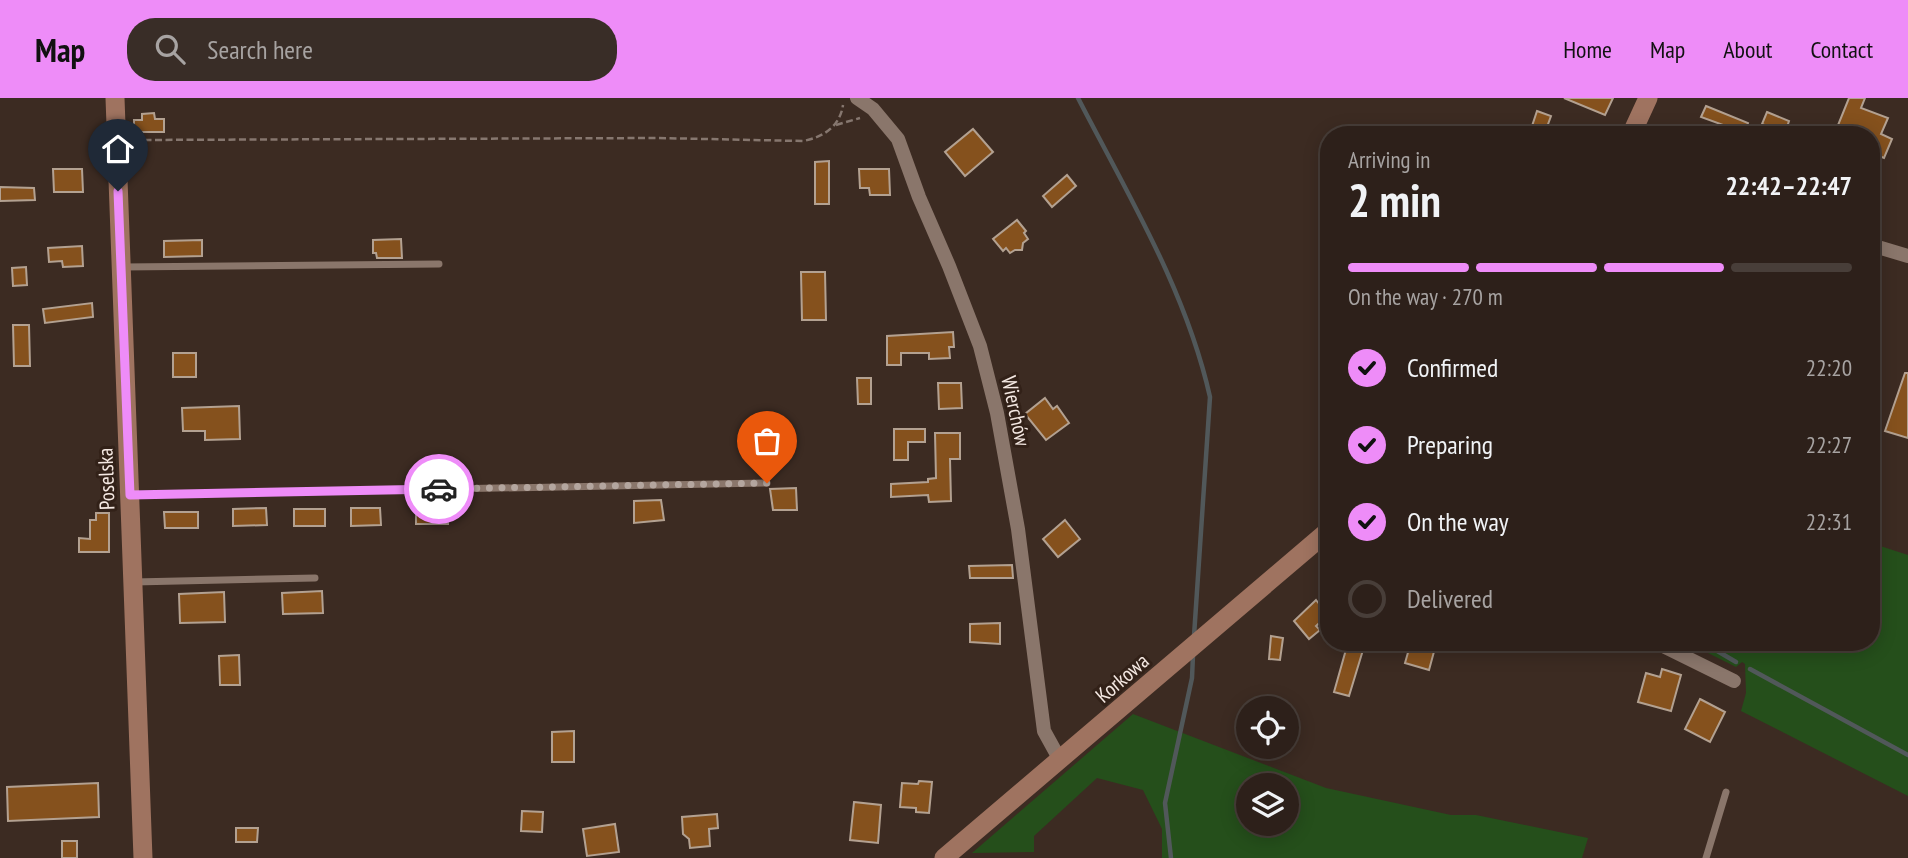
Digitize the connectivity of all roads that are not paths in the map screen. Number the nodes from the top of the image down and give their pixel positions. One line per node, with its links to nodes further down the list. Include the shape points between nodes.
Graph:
1 (115, 98): 8 (street, Poselska)
2 (857, 98): 16 (street, Wierchów, via 873,109 898,139 980,346 1018,529 1044,731)
3 (1648, 98): 4 (street)
4 (1635, 126)
5 (1880, 248): 6 (street)
6 (1908, 256)
7 (439, 264): 8 (lane)
8 (121, 267): 10 (street, Poselska)
9 (767, 483): 10 (lane)
10 (130, 495): 13 (street, Poselska)
11 (1320, 538): 16 (street, Korkowa)
12 (314, 578): 13 (lane)
13 (133, 582): 18 (street, Poselska)
14 (1672, 651): 15 (street)
15 (1734, 681)
16 (1060, 760): 19 (street, Korkowa)
17 (1726, 792): 20 (lane)
18 (143, 858)
19 (944, 858)
20 (1706, 858)

